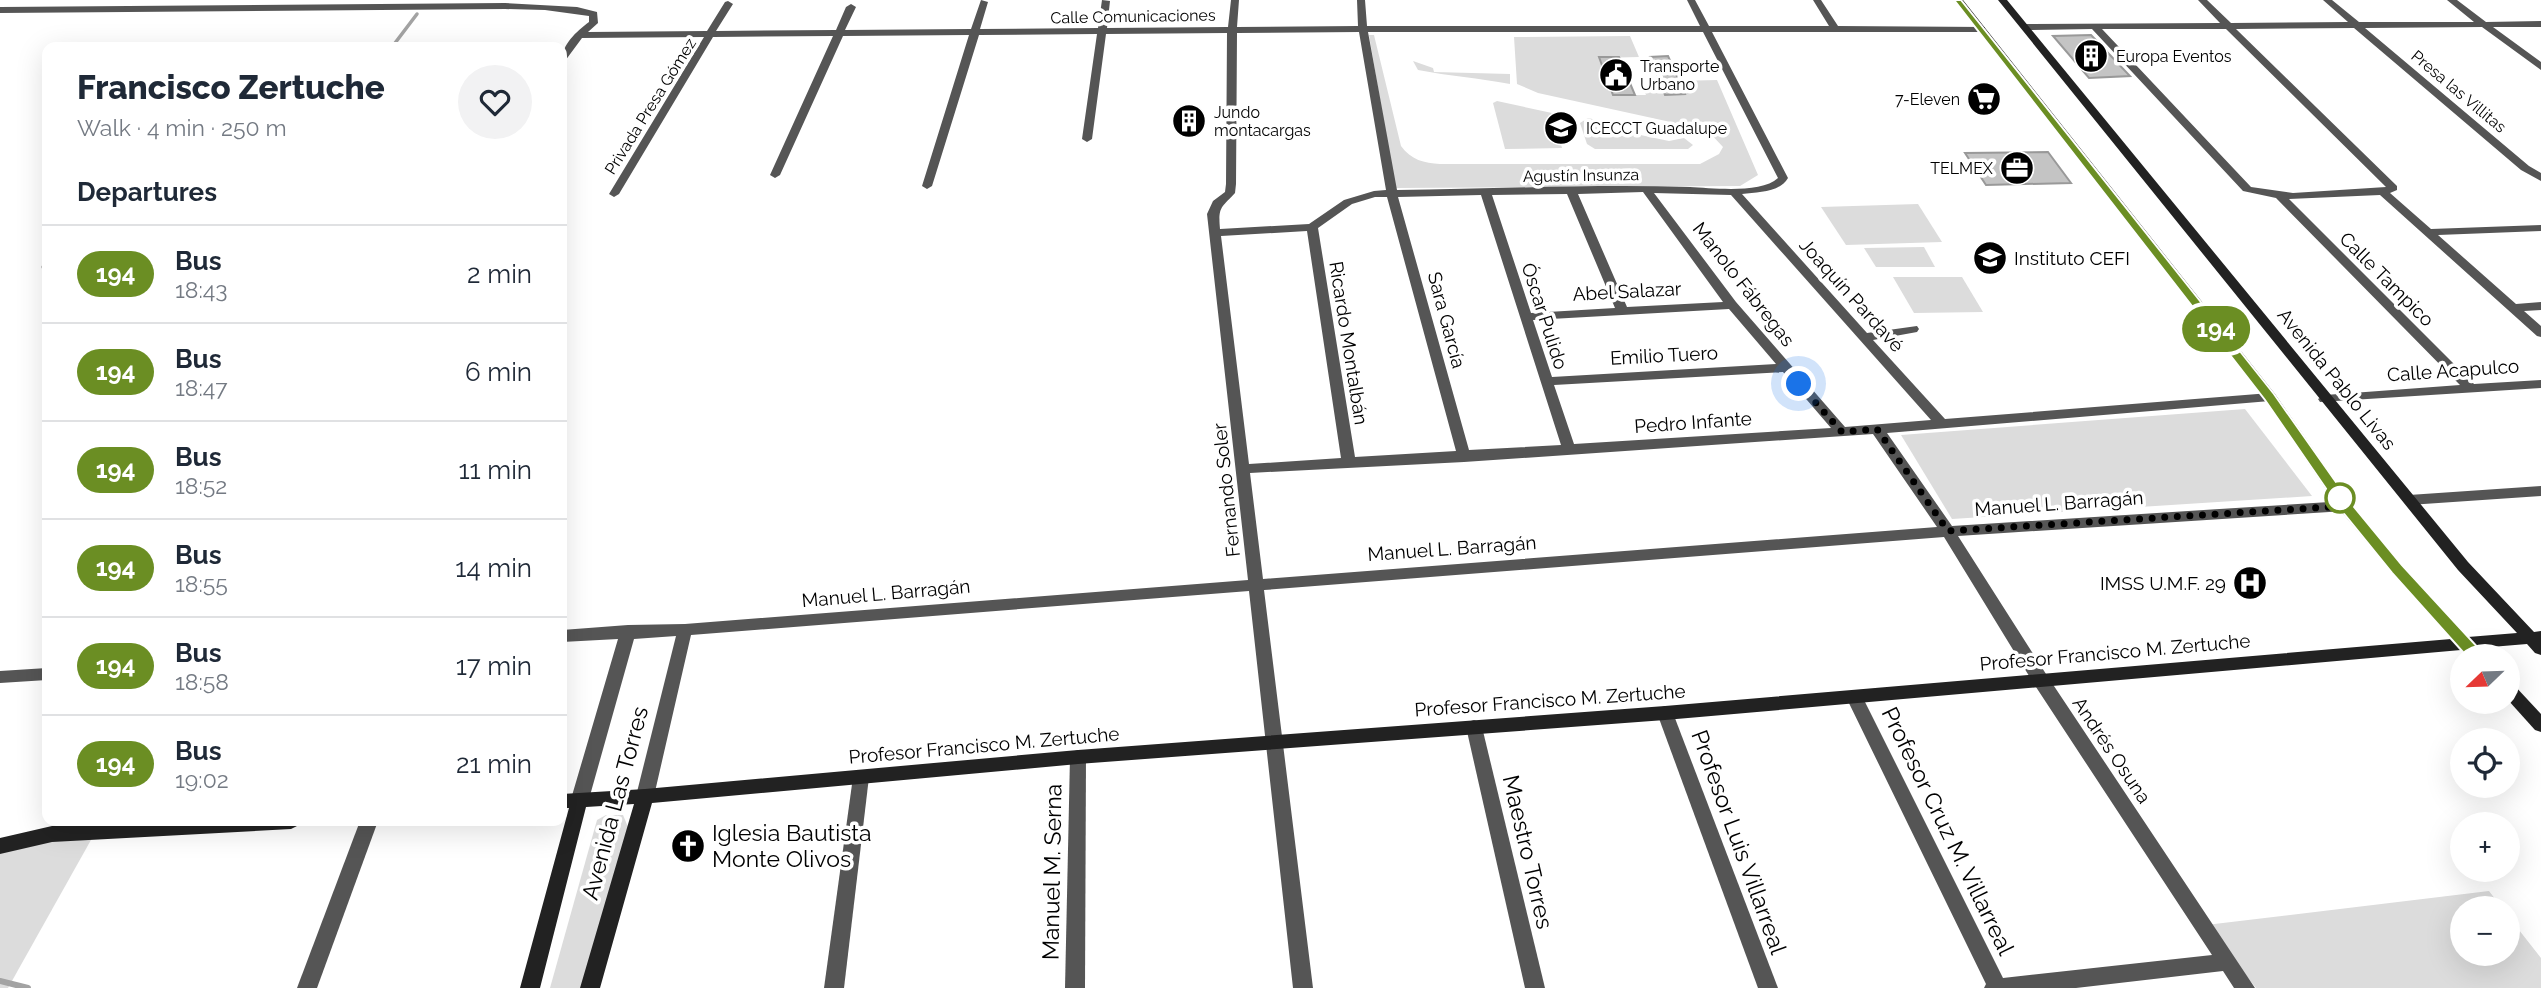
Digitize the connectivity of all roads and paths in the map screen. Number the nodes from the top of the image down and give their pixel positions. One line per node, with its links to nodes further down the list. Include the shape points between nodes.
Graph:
1 (43, 0): 23 (street)
2 (134, 0): 24 (street)
3 (226, 0): 21 (street)
4 (316, 0): 20 (street)
5 (1235, 0): 35 (street, Fernando Soler)
6 (1361, 0): 32 (street, Sara García)
7 (1691, 0): 33 (street)
8 (1817, 0): 31 (street)
9 (1958, 0): 34 (main road)
10 (2002, 0): 30 (main road, Avenida Pablo Livas)
11 (2202, 0): 28 (street)
12 (2327, 0): 29 (street, Presa las Villitas)
13 (2451, 0): 25 (street)
14 (1106, 1): 36 (street)
15 (472, 2): 17 (street); 20 (street)
16 (984, 2): 37 (street)
17 (524, 3): 39 (street, via 594,14 593,23)
18 (728, 4): 40 (street, Privada Presa Gómez)
19 (851, 7): 38 (street)
20 (307, 8): 21 (street)
21 (215, 9): 24 (street)
22 (0, 10): 23 (street)
23 (29, 10): 24 (street)
24 (122, 10)
25 (2483, 24): 26 (street); 29 (street); 42 (street)
26 (2541, 24)
27 (2094, 26): 28 (street); 30 (street); 54 (street, via 2247,189)
28 (2230, 26): 29 (street); 48 (street)
29 (2357, 26): 45 (street, Presa las Villitas)
30 (2026, 27): 72 (main road, Avenida Pablo Livas)
31 (1835, 28): 33 (street, Calle Comunicaciones); 34 (street, Calle Comunicaciones)
32 (1363, 29): 33 (street, Calle Comunicaciones); 35 (street, Calle Comunicaciones); 53 (street, Sara García)
33 (1706, 29): 50 (street, Agustín Insunza, via 1783,178 1774,187)
34 (1982, 29): 71 (main road)
35 (1232, 31): 36 (street, Calle Comunicaciones); 58 (street, Fernando Soler, via 1231,184 1230,193 1214,208)
36 (1103, 32): 37 (street, Calle Comunicaciones); 43 (street)
37 (976, 33): 38 (street, Calle Comunicaciones); 46 (street)
38 (839, 34): 40 (street, Calle Comunicaciones); 44 (street)
39 (579, 35): 40 (street, Calle Comunicaciones); 41 (street)
40 (712, 35): 52 (street, Privada Presa Gómez)
41 (567, 52)
42 (2541, 67)
43 (1087, 139)
44 (775, 175)
45 (2541, 178)
46 (927, 186)
47 (1646, 190): 49 (street, Agustín Insunza); 50 (street, Agustín Insunza); 59 (street, Manolo Fábregas)
48 (2388, 190): 54 (street); 57 (street)
49 (1571, 191): 51 (street, Agustín Insunza); 62 (street)
50 (1734, 192): 66 (street, Joaquín Pardavé)
51 (1486, 193): 53 (street, Agustín Insunza); 63 (street, Óscar Pulido)
52 (614, 194)
53 (1392, 194): 55 (street, Agustín Insunza, via 1356,199); 77 (street, Sara García)
54 (2279, 195): 70 (street, Calle Tampico)
55 (1312, 227): 58 (street, Agustín Insunza); 78 (street, Ricardo Montalbán)
56 (2541, 228): 57 (street)
57 (2429, 232): 61 (street)
58 (1217, 233): 79 (street, Fernando Soler)
59 (1732, 305): 62 (street, Abel Salazar); 67 (street, Manolo Fábregas)
60 (2541, 306): 61 (street)
61 (2514, 308): 65 (street)
62 (1622, 311): 63 (street, Abel Salazar)
63 (1525, 317): 68 (street, Óscar Pulido)
64 (1913, 329): 66 (street)
65 (2541, 333)
66 (1865, 337): 73 (street, Joaquín Pardavé)
67 (1785, 368): 68 (street, Emilio Tuero); 75 (street, Manolo Fábregas)
68 (1546, 381): 76 (street, Óscar Pulido)
69 (2541, 384): 70 (street, Calle Acapulco)
70 (2470, 388): 72 (street, Calle Acapulco)
71 (2270, 397): 73 (street, Pedro Infante); 82 (main road)
72 (2325, 399): 81 (main road, Avenida Pablo Livas)
73 (1942, 424): 74 (street, Pedro Infante)
74 (1877, 429): 75 (street, Pedro Infante); 83 (street, Andrés Osuna)
75 (1842, 432): 76 (street, Pedro Infante)
76 (1569, 450): 77 (street, Pedro Infante)
77 (1464, 457): 78 (street, Pedro Infante)
78 (1349, 464): 79 (street, Pedro Infante)
79 (1244, 469): 84 (street, Fernando Soler)
80 (2541, 491): 81 (street)
81 (2410, 500): 88 (main road, Avenida Pablo Livas, via 2463,566)
82 (2345, 506): 83 (street, Manuel L. Barragán); 89 (main road)
83 (1948, 531): 84 (street, Manuel L. Barragán); 94 (street, Andrés Osuna)
84 (1255, 584): 85 (street, Manuel L. Barragán); 100 (street, Fernando Soler)
85 (685, 630): 86 (street, Manuel L. Barragán); 103 (street, Avenida Las Torres)
86 (628, 631): 87 (street, Manuel L. Barragán); 104 (street, Avenida Las Torres)
87 (567, 636)
88 (2538, 641): 90 (main road, Profesor Francisco M. Zertuche)
89 (2466, 644)
90 (2516, 644)
91 (2450, 651): 94 (main road, Profesor Francisco M. Zertuche)
92 (42, 674): 93 (street)
93 (0, 677)
94 (2040, 679): 95 (main road, Profesor Francisco M. Zertuche); 110 (street, Andrés Osuna)
95 (1854, 697): 97 (main road, Profesor Francisco M. Zertuche); 119 (street, Profesor Cruz M. Villarreal)
96 (2520, 703): 98 (main road)
97 (1665, 713): 99 (main road, Profesor Francisco M. Zertuche); 118 (street, Profesor Luis Villarreal)
98 (2541, 726)
99 (1474, 727): 100 (main road, Profesor Francisco M. Zertuche); 117 (street, Maestro Torres)
100 (1274, 741): 101 (main road, Profesor Francisco M. Zertuche); 116 (street, Fernando Soler)
101 (1078, 757): 102 (main road, Profesor Francisco M. Zertuche); 115 (street, Manuel M. Serna)
102 (861, 777): 103 (main road, Profesor Francisco M. Zertuche); 114 (street)
103 (645, 796): 104 (main road, Profesor Francisco M. Zertuche); 113 (main road, Avenida Las Torres)
104 (571, 800): 105 (main road, Avenida Las Torres)
105 (567, 818)
106 (199, 826): 109 (main road, via 52,834)
107 (367, 826): 111 (street)
108 (565, 826): 112 (main road, Avenida Las Torres)
109 (0, 846)
110 (2228, 962): 119 (street); 120 (street, Andrés Osuna)
111 (307, 988)
112 (530, 988)
113 (590, 988)
114 (834, 988)
115 (1075, 988)
116 (1303, 988)
117 (1535, 988)
118 (1768, 988)
119 (1996, 988)
120 (2245, 988)

